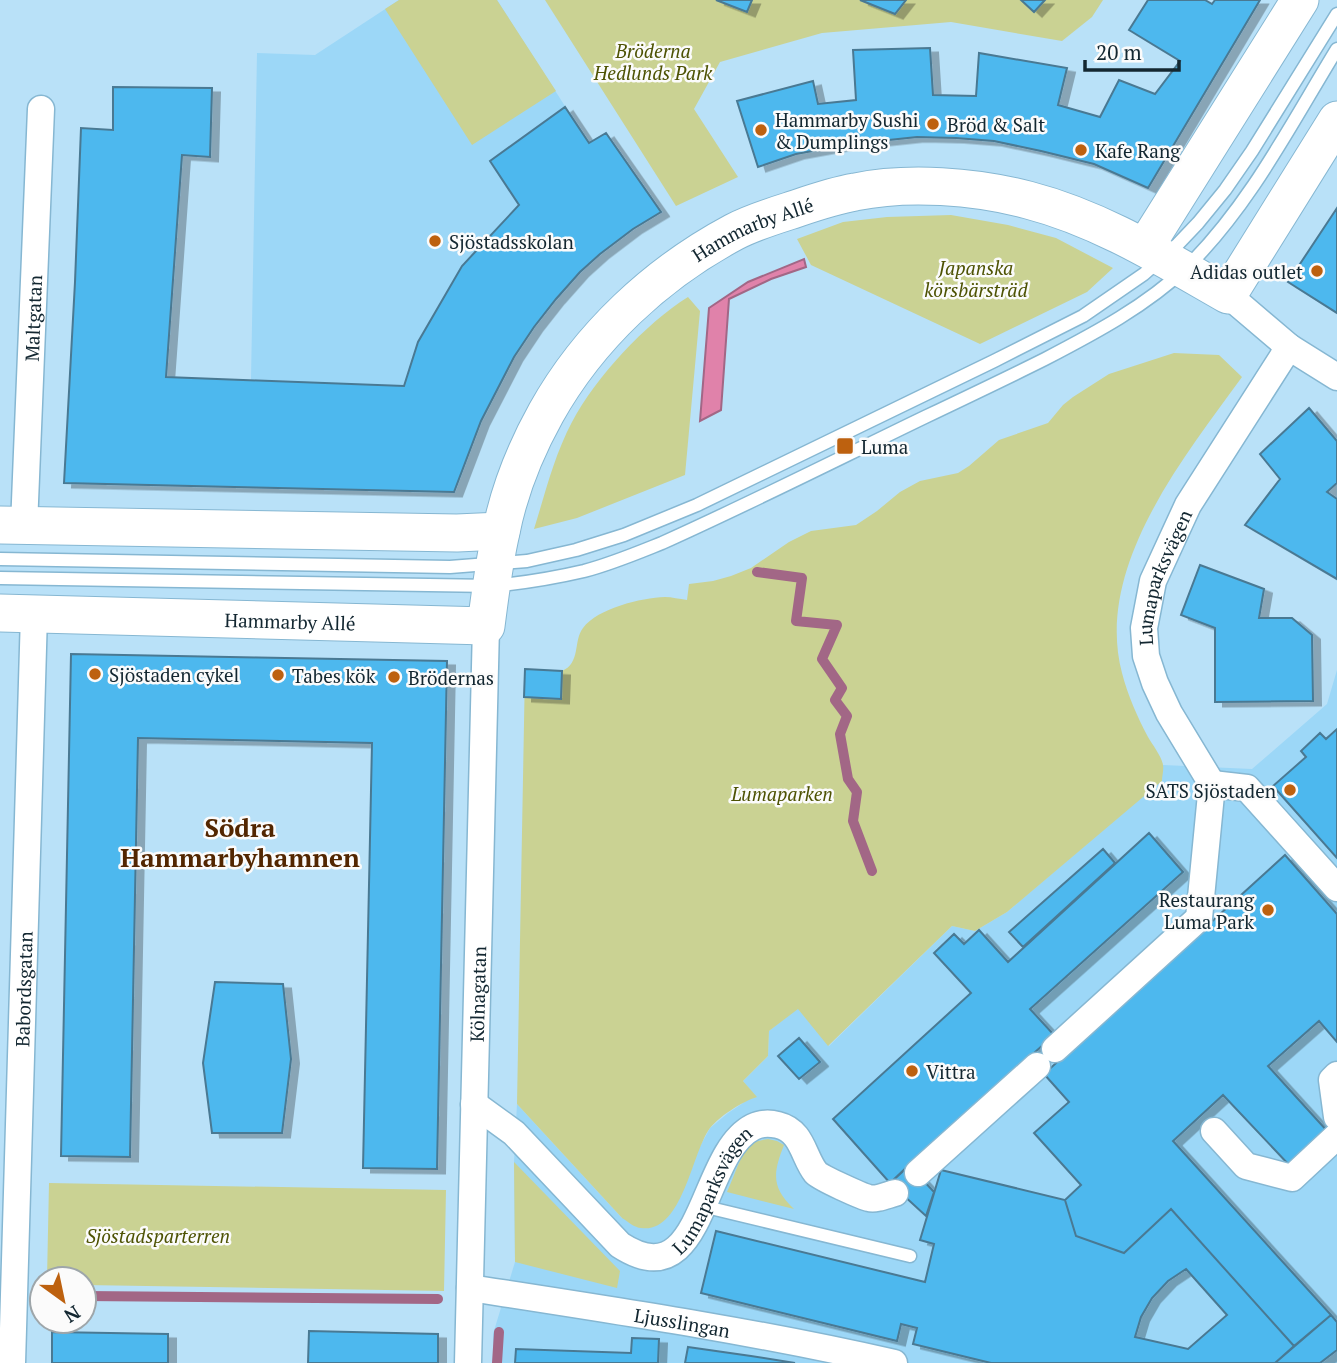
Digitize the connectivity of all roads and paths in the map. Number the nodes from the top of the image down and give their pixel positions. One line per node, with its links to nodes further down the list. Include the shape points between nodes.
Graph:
1 (1300, 0): 6 (street)
2 (1337, 14): 6 (lane, via 1225,190)
3 (1337, 49): 6 (lane, via 1222,228)
4 (41, 109): 10 (street, Maltgatan)
5 (1337, 120): 7 (street)
6 (1164, 258): 7 (street, Hammarby Allé); 12 (lane, via 1083,316 697,505 588,546 527,561); 12 (lane, via 1161,289 1121,317 1004,379 698,527 619,560 529,582); 12 (street, Hammarby Allé, via 1068,212 1027,199 941,187 856,191 736,231 647,291 606,328 566,378 521,466)
7 (1228, 295): 8 (street)
8 (1289, 347): 9 (street); 16 (street, Lumaparksvägen, via 1188,505 1153,581 1144,628 1146,656 1155,683)
9 (1337, 377)
10 (12, 526): 12 (street, via 457,533)
11 (0, 559): 12 (lane, via 450,567)
12 (496, 560): 13 (lane); 15 (street, Hammarby Allé)
13 (0, 578)
14 (17, 613): 15 (street, Hammarby Allé); 28 (street, Babordsgatan)
15 (486, 626): 19 (street, Kölnagatan)
16 (1212, 784): 17 (street, via 1247,788); 23 (street, via 1199,918)
17 (1337, 888)
18 (1337, 1075): 20 (street, via 1332,1080)
19 (474, 1104): 25 (street, Lumaparksvägen, via 514,1133 629,1251 647,1258 677,1249 688,1238); 27 (street, Kölnagatan)
20 (1337, 1117)
21 (1214, 1130): 22 (street, via 1246,1166 1292,1178)
22 (1337, 1136)
23 (918, 1173)
24 (895, 1193): 25 (street, Lumaparksvägen, via 870,1199 817,1175 793,1133 769,1123 756,1125 736,1141)
25 (702, 1206): 26 (lane)
26 (910, 1256)
27 (470, 1288): 29 (street, Kölnagatan); 30 (street, Ljusslingan, via 684,1322)
28 (12, 1363)
29 (468, 1363)
30 (894, 1363)

